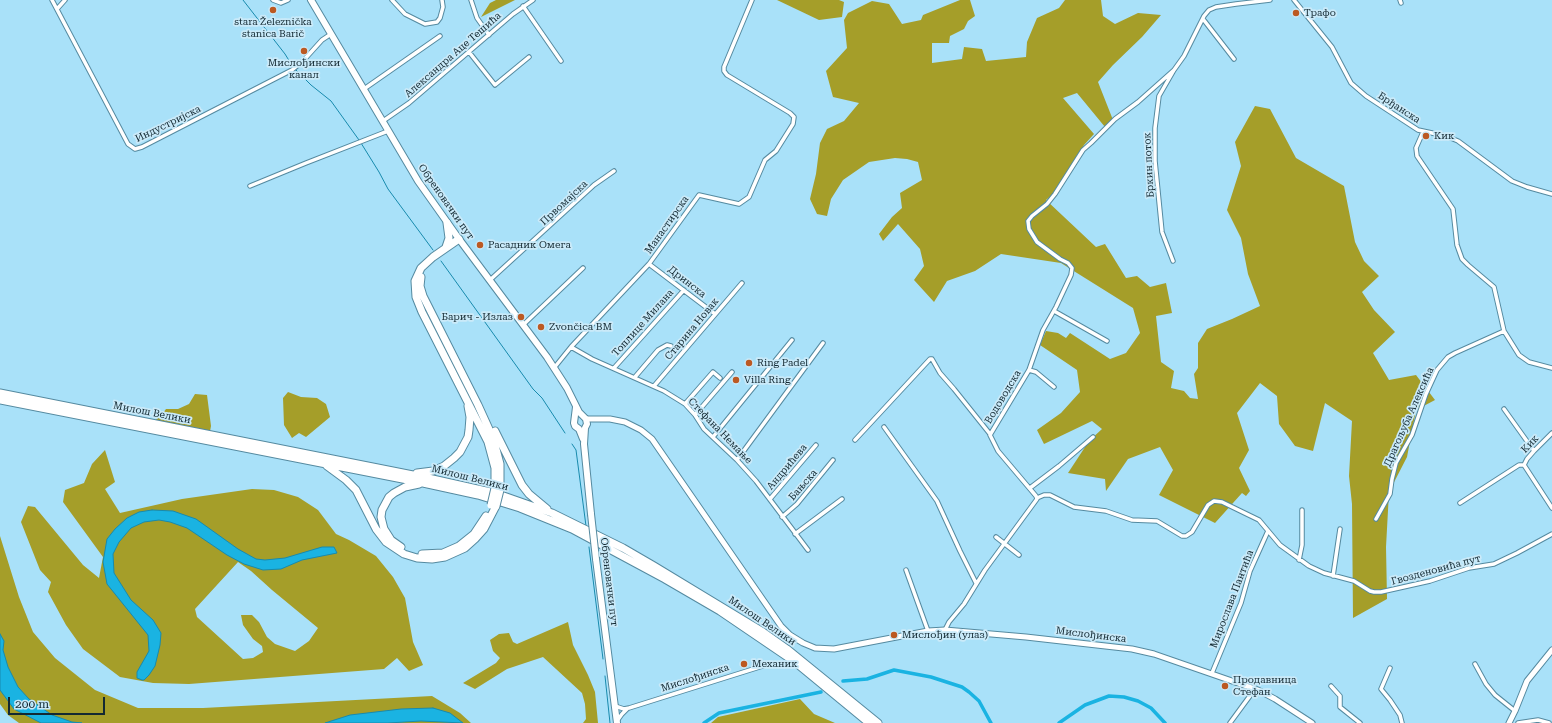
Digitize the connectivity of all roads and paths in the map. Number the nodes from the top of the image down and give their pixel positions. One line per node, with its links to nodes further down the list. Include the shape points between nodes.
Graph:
1 (52, 0): 14 (street, Индустријска)
2 (66, 0): 14 (street)
3 (273, 0): 4 (street, via 281,3)
4 (288, 0)
5 (311, 0): 16 (main road, Обреновачки пут)
6 (392, 0): 7 (street, via 405,14 425,24 437,22 440,18)
7 (442, 0)
8 (471, 0): 17 (street, via 477,18)
9 (533, 0): 13 (street, Александра Аце Тешића)
10 (752, 0): 36 (street, Манастирска, via 724,71 790,113 794,120 776,151 765,160 749,197 739,204 699,195)
11 (1270, 0): 15 (street, Бркин поток, via 1216,7 1209,10)
12 (1294, 0): 27 (street, Брђанска, via 1332,47 1347,77 1357,90)
13 (523, 6): 17 (street, Александра Аце Тешића); 22 (street)
14 (57, 9): 16 (street, Индустријска, via 128,144 134,149 292,70)
15 (1203, 19): 21 (street); 23 (street, Бркин поток)
16 (331, 34): 24 (main road, Обреновачки пут)
17 (489, 35): 19 (street, Александра Аце Тешића)
18 (440, 36): 24 (street)
19 (469, 52): 20 (street, via 495,85); 25 (street, Александра Аце Тешића, via 409,103)
20 (529, 57)
21 (1234, 59)
22 (561, 61)
23 (1174, 70): 31 (street, Бркин поток, via 1087,146 1055,194); 35 (street, Бркин поток, via 1159,96 1155,128 1155,161 1162,232)
24 (364, 89): 25 (main road, Обреновачки пут)
25 (383, 121): 26 (main road, Обреновачки пут)
26 (388, 130): 29 (street); 32 (main road, Обреновачки пут)
27 (1423, 132): 30 (street, Брђанска, via 1453,139 1506,177 1527,187); 44 (street, via 1416,148 1417,156 1453,209 1457,245 1462,259 1494,286)
28 (614, 171): 38 (street, Првомајска, via 594,185)
29 (250, 186)
30 (1552, 194)
31 (1040, 210): 41 (street, Водоводска, via 1028,221 1031,233 1037,242 1072,268)
32 (447, 223): 33 (main road, Обреновачки пут); 34 (highway, via 449,238)
33 (460, 241): 34 (highway); 38 (main road, Обреновачки пут); 63 (highway, via 427,266 421,277 420,286)
34 (446, 247): 60 (highway, via 421,268 416,278 415,292 422,312)
35 (1173, 261)
36 (649, 264): 40 (street, Дринска); 49 (street, Манастирска)
37 (583, 268): 43 (street)
38 (490, 280): 43 (main road, Обреновачки пут)
39 (742, 283): 42 (street, Старина Новак)
40 (684, 290): 42 (street, Дринска); 51 (street, Топлице Милана)
41 (1054, 311): 46 (street); 53 (street, Водоводска, via 1040,337)
42 (715, 314): 57 (street, Старина Новак)
43 (523, 325): 50 (main road, Обреновачки пут)
44 (1504, 331): 52 (street, via 1516,352 1525,360); 96 (street, Драгољуба Алексића, via 1448,357 1437,370 1412,435 1396,463 1390,494)
45 (792, 340): 74 (street)
46 (1107, 341)
47 (823, 342): 79 (street)
48 (671, 346): 55 (street, via 667,345 658,350)
49 (571, 347): 50 (street, Манастирска); 51 (street, Стефана Немање)
50 (554, 368): 64 (main road, Обреновачки пут)
51 (614, 368): 55 (street, Стефана Немање)
52 (1552, 368)
53 (1029, 370): 58 (street, via 1036,372); 73 (street, Водоводска)
54 (732, 372): 66 (street)
55 (635, 377): 57 (street, Стефана Немање)
56 (720, 378): 62 (street, via 713,372)
57 (654, 386): 62 (street, Стефана Немање)
58 (1054, 387)
59 (0, 393): 83 (highway, Милош Велики)
60 (464, 395): 83 (highway, via 470,424 468,437 460,452 438,469); 86 (highway, via 491,450)
61 (0, 400): 81 (highway, Милош Велики)
62 (685, 404): 66 (street, Стефана Немање)
63 (478, 405): 86 (highway, via 499,458 501,473); 94 (highway, via 522,485)
64 (576, 407): 67 (main road, Обреновачки пут); 69 (main road, Обреновачки пут)
65 (1504, 409): 78 (street)
66 (695, 415): 74 (street, Стефана Немање, via 697,421)
67 (584, 418): 68 (main road, Мислођинска); 69 (main road, via 579,417); 71 (main road)
68 (603, 419): 71 (main road); 110 (main road, Мислођинска, via 620,420 630,424 652,439 769,610 790,636 815,648 834,649)
69 (575, 420): 71 (main road, via 575,425)
70 (884, 427): 108 (street, via 937,501)
71 (584, 428): 118 (main road, Обреновачки пут, bridge, via 596,559)
72 (1552, 433): 78 (street, Кик)
73 (990, 434): 76 (street, via 930,359); 85 (street, Водоводска, via 998,451)
74 (713, 437): 79 (street, Стефана Немање)
75 (1093, 437): 85 (street)
76 (855, 440)
77 (816, 445): 88 (street, Андрићева)
78 (1534, 451): 82 (street, Кик)
79 (737, 460): 88 (street, Стефана Немање)
80 (833, 460): 95 (street, Бањска, via 797,504)
81 (323, 464): 84 (highway, Милош Велики); 91 (highway, via 352,485 386,542 404,554 417,558 445,558 464,548 484,529)
82 (1524, 465): 90 (street, via 1519,465); 92 (street, Кик)
83 (409, 474): 94 (highway, Милош Велики, via 494,493)
84 (423, 483): 91 (highway, via 394,492 388,497 382,510 382,524 387,535 397,545 419,554 435,554 459,546 480,527); 122 (highway, Милош Велики, via 478,495 520,508 572,529 620,554 746,628 795,662)
85 (1030, 488): 87 (street, Водоводска)
86 (498, 489): 91 (highway, bridge)
87 (1037, 498): 98 (street, Гвозденовића пут, via 1050,495 1074,507 1106,511 1132,520 1157,521 1182,536 1192,532 1208,505 1217,501 1256,518); 102 (street)
88 (770, 499): 95 (street, Стефана Немање)
89 (842, 499): 99 (street)
90 (1460, 503)
91 (494, 505)
92 (1552, 508)
93 (1302, 510): 105 (street, via 1302,545)
94 (552, 513): 123 (highway, Милош Велики, via 654,566 763,632)
95 (782, 517): 99 (street, Стефана Немање)
96 (1376, 519)
97 (1340, 529): 107 (street)
98 (1268, 531): 105 (street, Гвозденовића пут, via 1280,545); 115 (street, Мирослава Пантића, via 1250,570 1241,603)
99 (796, 534): 103 (street, Стефана Немање)
100 (1552, 534): 107 (street, Гвозденовића пут, via 1494,564 1469,568 1430,581 1381,592 1370,591 1354,581)
101 (996, 537): 102 (street)
102 (1004, 544): 104 (street); 108 (street)
103 (808, 550)
104 (1019, 555)
105 (1299, 560): 107 (street, Гвозденовића пут)
106 (906, 570): 110 (street)
107 (1333, 576)
108 (976, 583): 109 (street)
109 (945, 630): 110 (main road, Мислођинска); 115 (main road, Мислођинска, via 1138,650)
110 (928, 631)
111 (1552, 650): 120 (main road, via 1525,683)
112 (1475, 664): 120 (street, via 1495,695)
113 (766, 665): 119 (street, Мислођинска)
114 (1390, 668): 127 (street, via 1381,689 1400,715)
115 (1212, 673): 117 (main road, Мислођинска)
116 (1331, 686): 126 (street, via 1340,696 1340,707)
117 (1255, 689): 124 (street); 125 (main road, Мислођинска, via 1271,696)
118 (615, 706): 119 (street, Мислођинска); 121 (main road, Обреновачки пут)
119 (629, 708): 121 (street)
120 (1515, 711): 128 (main road)
121 (617, 722)
122 (869, 723)
123 (878, 723)
124 (1230, 723)
125 (1312, 723)
126 (1360, 723)
127 (1402, 723)
128 (1509, 723)
129 (1518, 723): 130 (street, via 1534,720)
130 (1549, 723)

